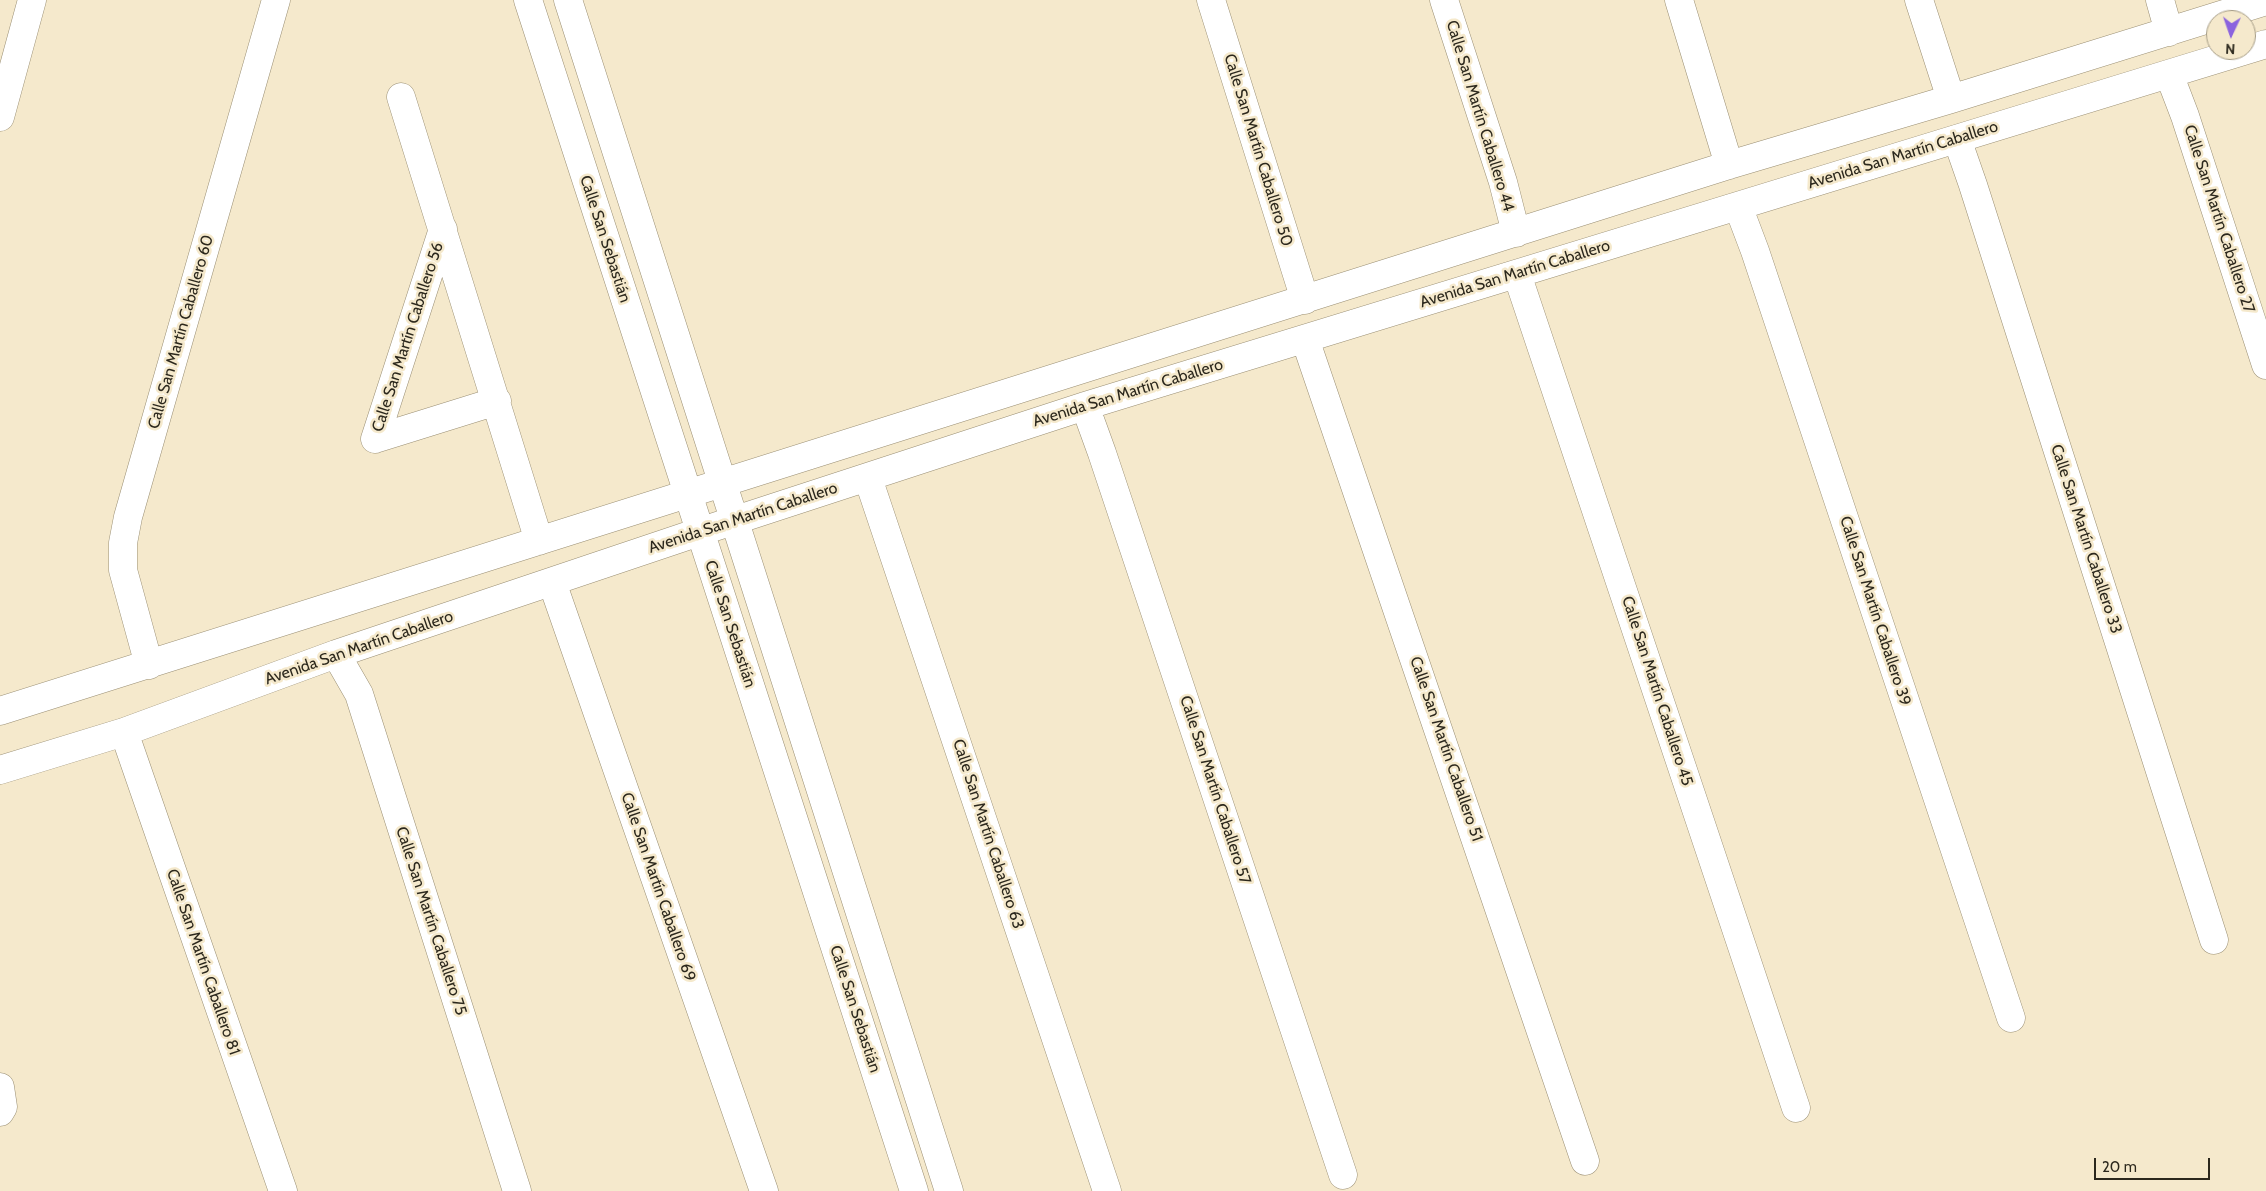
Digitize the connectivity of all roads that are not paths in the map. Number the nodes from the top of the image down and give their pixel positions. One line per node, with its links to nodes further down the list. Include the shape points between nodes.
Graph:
1 (32, 0): 16 (street)
2 (276, 0): 36 (street, Calle San Martín Caballero 60, via 124,535 123,570)
3 (528, 0): 30 (street, Calle San Sebastián)
4 (568, 0): 29 (street, Calle San Sebastián)
5 (1211, 0): 23 (street, Calle San Martín Caballero 50)
6 (1444, 0): 21 (street, Calle San Martín Caballero 44)
7 (1679, 0): 18 (street)
8 (1919, 0): 15 (street)
9 (2160, 0): 11 (street)
10 (2266, 1): 11 (street)
11 (2169, 32): 15 (street)
12 (2266, 44): 13 (street, Avenida San Martín Caballero)
13 (2169, 74): 17 (street, Avenida San Martín Caballero); 25 (street, Calle San Martín Caballero 27, via 2186,116)
14 (401, 97): 20 (street, Calle San Martín Caballero 56)
15 (1951, 99): 18 (street)
16 (0, 117)
17 (1957, 139): 19 (street, Avenida San Martín Caballero); 40 (street, Calle San Martín Caballero 33)
18 (1729, 165): 21 (street)
19 (1738, 206): 22 (street, Avenida San Martín Caballero); 41 (street, Calle San Martín Caballero 39)
20 (443, 229): 26 (street, Calle San Martín Caballero 56); 26 (street, Calle San Martín Caballero 56, via 375,439)
21 (1516, 233): 23 (street)
22 (1517, 274): 24 (street, Avenida San Martín Caballero); 43 (street, Calle San Martín Caballero 45)
23 (1305, 300): 29 (street)
24 (1305, 339): 27 (street, Avenida San Martín Caballero); 45 (street, Calle San Martín Caballero 51)
25 (2266, 364)
26 (497, 401): 33 (street, Calle San Martín Caballero 56)
27 (1085, 406): 28 (street, Avenida San Martín Caballero); 46 (street, Calle San Martín Caballero 57)
28 (868, 478): 31 (street, Avenida San Martín Caballero); 52 (street, Calle San Martín Caballero 63)
29 (722, 484): 30 (street); 31 (street, Calle San Sebastián)
30 (687, 495): 32 (street, Calle San Sebastián); 33 (street)
31 (734, 521): 32 (street, Avenida San Martín Caballero); 51 (street, Calle San Sebastián)
32 (699, 532): 34 (street, Avenida San Martín Caballero); 50 (street, Calle San Sebastián)
33 (539, 541): 36 (street)
34 (552, 582): 35 (street, Avenida San Martín Caballero); 49 (street, Calle San Martín Caballero 69)
35 (336, 654): 38 (street, Avenida San Martín Caballero); 48 (street, Calle San Martín Caballero 75, via 358,694)
36 (149, 665): 37 (street)
37 (0, 711)
38 (124, 732): 39 (street, Avenida San Martín Caballero); 47 (street, Calle San Martín Caballero 81)
39 (0, 770)
40 (2214, 940)
41 (2011, 1018)
42 (0, 1088): 44 (street, via 3,1107)
43 (1796, 1108)
44 (0, 1112)
45 (1585, 1160)
46 (1343, 1175)
47 (283, 1191)
48 (517, 1191)
49 (764, 1191)
50 (914, 1191)
51 (949, 1191)
52 (1107, 1191)

